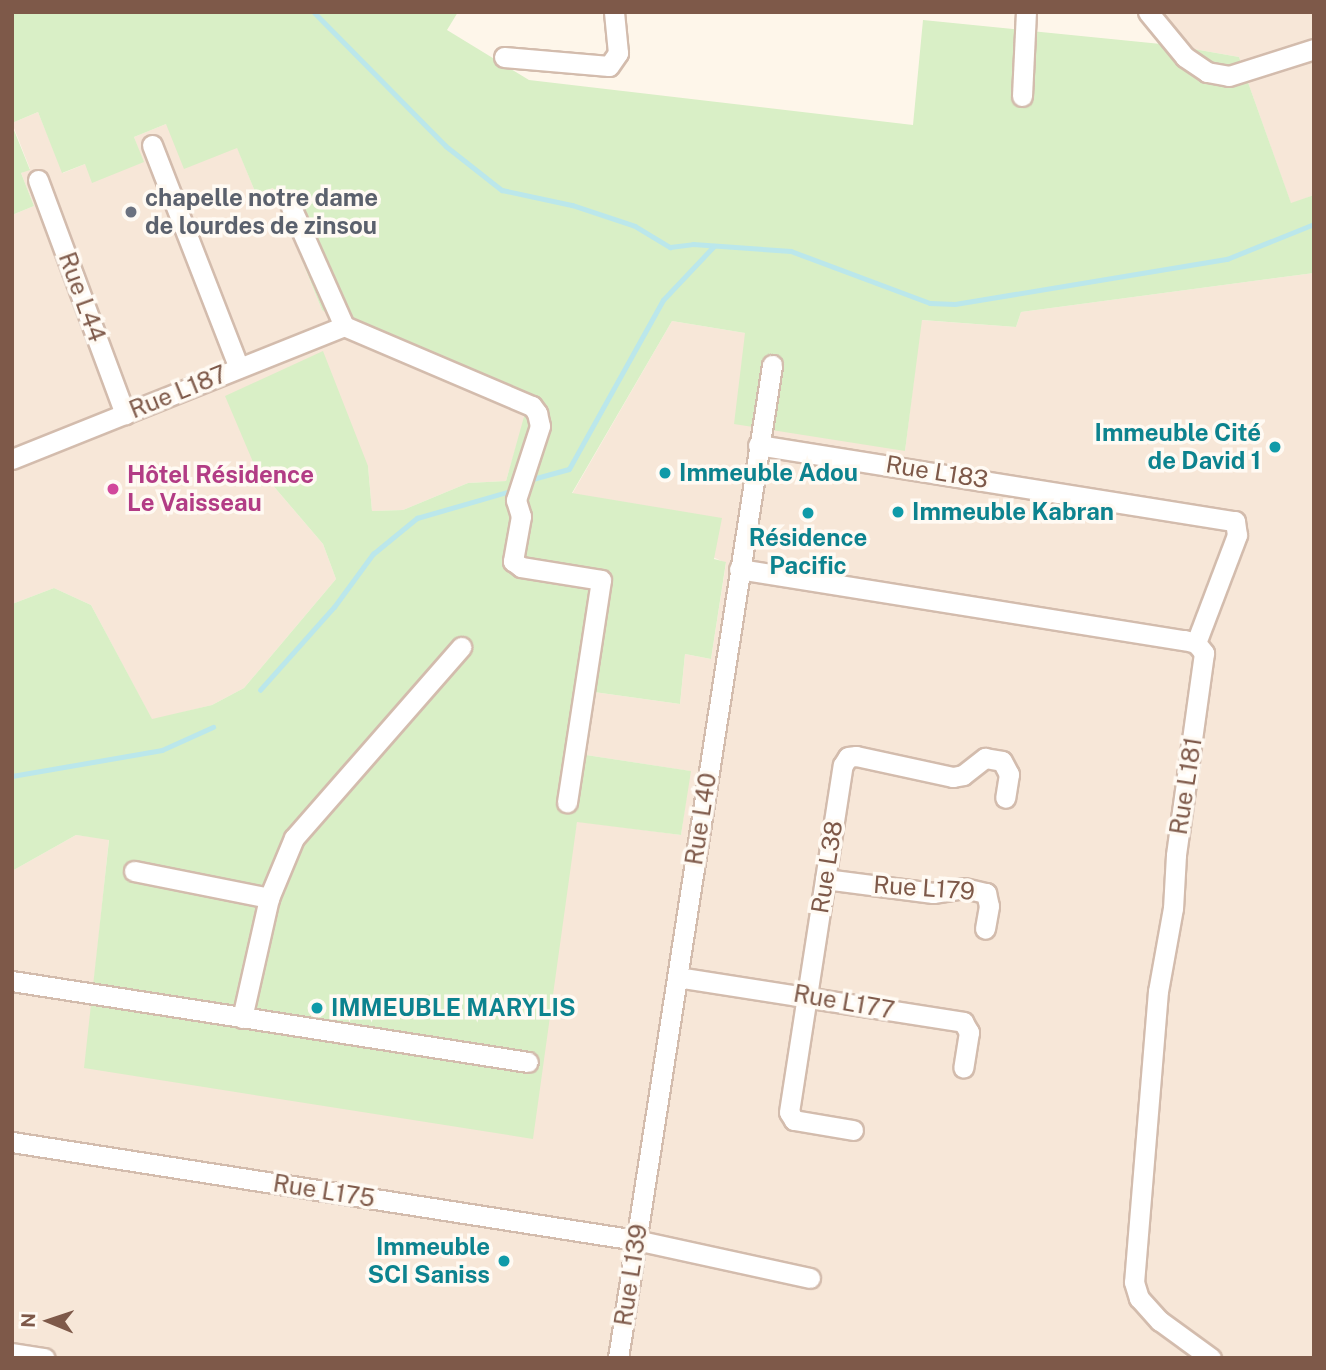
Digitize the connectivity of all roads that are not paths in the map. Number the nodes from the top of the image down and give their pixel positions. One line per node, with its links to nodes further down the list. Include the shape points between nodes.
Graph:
1 (614, 12): 5 (street, via 618,53 609,66)
2 (1026, 12): 6 (street)
3 (1148, 12): 4 (street, via 1185,57 1207,72 1229,76)
4 (1314, 49)
5 (504, 57)
6 (1022, 96)
7 (152, 145): 12 (street)
8 (38, 180): 13 (street, Rue L44)
9 (291, 207): 10 (street)
10 (344, 326): 12 (street, Rue L187); 20 (street, via 532,406 537,413 540,425 516,500 521,516 513,561 521,567 601,580)
11 (772, 365): 14 (street, Rue L40)
12 (239, 368): 13 (street, Rue L187)
13 (125, 414): 15 (street, Rue L187)
14 (758, 445): 16 (street, Rue L40); 17 (street, Rue L183, via 1236,521 1237,535)
15 (14, 453)
16 (739, 569): 17 (street); 25 (street, Rue L40)
17 (1196, 643): 39 (street, Rue L181, via 1205,653 1205,670 1158,991 1133,1282 1139,1298 1160,1321)
18 (461, 648): 23 (street, via 309,817 293,838)
19 (1005, 798): 22 (street, Rue L38, via 1009,774 1002,761 985,758 953,777 848,757)
20 (567, 802)
21 (134, 871): 23 (street)
22 (825, 879): 24 (street, Rue L179, via 933,893 964,888 986,893 990,900); 27 (street, Rue L38)
23 (269, 898): 28 (street)
24 (985, 929)
25 (677, 977): 27 (street, Rue L177); 33 (street, Rue L40)
26 (12, 981): 28 (street)
27 (806, 994): 30 (street, Rue L177, via 963,1022 969,1032); 31 (street, Rue L38, via 789,1112 794,1119)
28 (242, 1018): 29 (street)
29 (528, 1062)
30 (963, 1068)
31 (853, 1130)
32 (12, 1142): 34 (street, Rue L175)
33 (644, 1192): 34 (street, Rue L139)
34 (636, 1240): 35 (street, Rue L175); 38 (street, Rue L139)
35 (810, 1278)
36 (12, 1353): 37 (street)
37 (45, 1358)
38 (618, 1358)
39 (1211, 1358)

